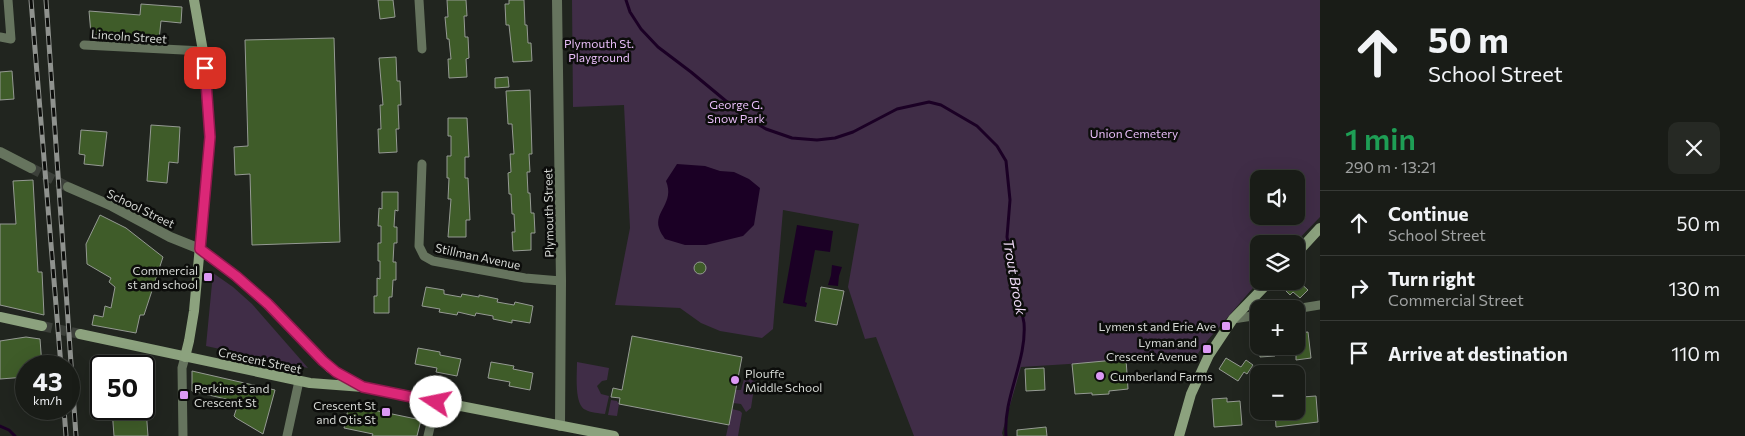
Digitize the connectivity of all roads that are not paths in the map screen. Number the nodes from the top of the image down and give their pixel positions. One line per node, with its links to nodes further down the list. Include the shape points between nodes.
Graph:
1 (8, 0): 5 (street, via 11,39)
2 (194, 0): 8 (main road)
3 (419, 0): 7 (street)
4 (557, 0): 16 (street, Plymouth Street)
5 (0, 37)
6 (84, 45): 8 (street, Lincoln Street)
7 (422, 49)
8 (203, 51): 15 (main road, via 210,137)
9 (0, 152): 11 (street)
10 (422, 164): 16 (street, Stillman Avenue, via 419,246 424,256 433,261 525,278)
11 (31, 168)
12 (68, 187): 15 (street, School Street)
13 (1320, 228): 14 (main road)
14 (1305, 244)
15 (200, 249): 25 (main road); 27 (main road, School Street, via 272,308 330,368)
16 (561, 281): 29 (street, Plymouth Street)
17 (1261, 290): 22 (main road)
18 (1320, 305): 19 (street)
19 (1305, 307)
20 (1250, 316): 22 (street)
21 (0, 317): 23 (main road)
22 (1233, 319): 34 (main road, via 1209,354 1191,394)
23 (42, 326)
24 (80, 334): 25 (main road, Crescent Street)
25 (185, 357): 26 (main road, Crescent Street); 30 (street, via 182,368)
26 (299, 381): 27 (main road, Crescent Street); 31 (street)
27 (363, 387): 28 (main road, Crescent Street)
28 (436, 402): 29 (main road, Crescent Street); 32 (street)
29 (560, 426): 33 (main road, Crescent Street)
30 (183, 436)
31 (287, 436)
32 (428, 436)
33 (614, 436)
34 (1179, 436)

